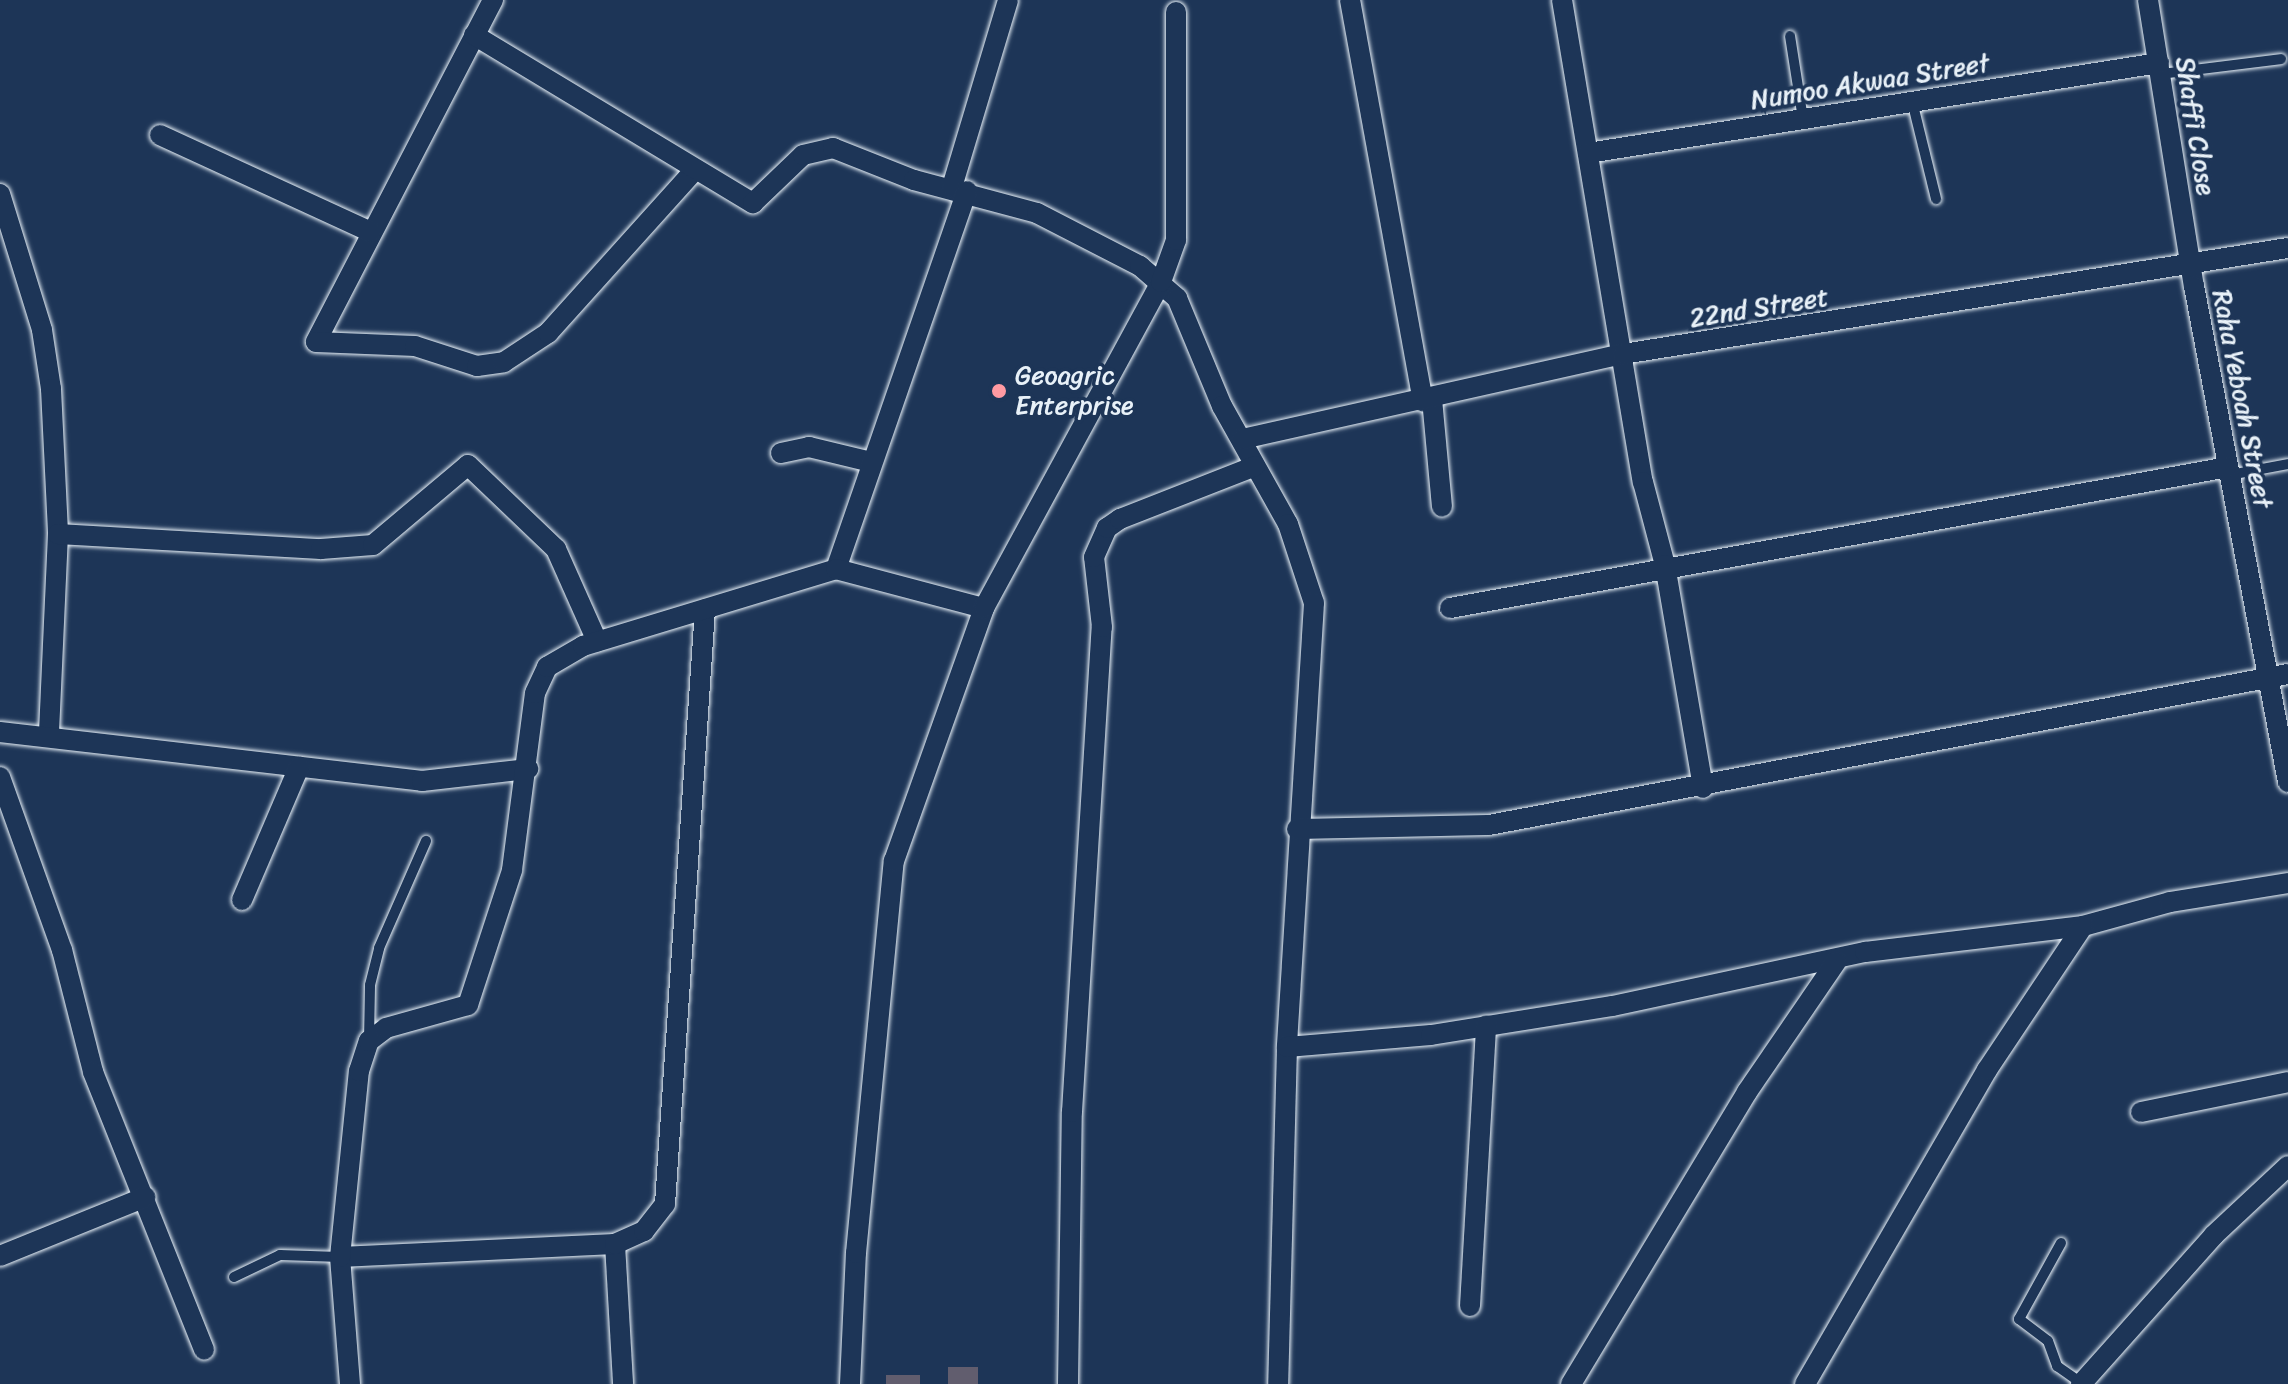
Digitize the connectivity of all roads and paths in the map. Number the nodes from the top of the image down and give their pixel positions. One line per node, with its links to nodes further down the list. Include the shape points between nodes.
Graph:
1 (493, 0): 7 (street)
2 (1008, 0): 16 (street)
3 (1350, 0): 24 (street)
4 (1562, 0): 14 (street)
5 (2148, 0): 10 (street, Shaffi Close)
6 (1176, 12): 22 (street, via 1176,240)
7 (474, 35): 15 (street); 19 (street)
8 (1790, 36): 12 (lane)
9 (2281, 59): 10 (lane)
10 (2160, 68): 11 (street, Numoo Akwaa Street); 21 (street, Shaffi Close)
11 (1912, 101): 12 (street, Numoo Akwaa Street); 18 (lane)
12 (1803, 119): 14 (street, Numoo Akwaa Street)
13 (160, 135): 19 (street)
14 (1588, 153): 23 (street)
15 (693, 172): 16 (street, via 753,203 803,155 833,148 914,180); 19 (street, via 548,333 504,362 477,366 415,346 316,342)
16 (960, 189): 22 (street, via 1037,213); 27 (street)
17 (0, 194): 32 (street, via 42,330 53,410)
18 (1936, 199)
19 (371, 232)
20 (2288, 248): 21 (street, 22nd Street)
21 (2190, 261): 23 (street, 22nd Street); 30 (street, Raha Yeboah Street)
22 (1161, 282): 25 (street, via 1177,298 1204,368); 35 (street)
23 (1623, 354): 24 (street, 22nd Street); 33 (street, via 1643,482)
24 (1428, 400): 25 (street, 22nd Street); 31 (street)
25 (1242, 439): 29 (street)
26 (781, 453): 27 (street, via 809,447)
27 (871, 462): 34 (street)
28 (2288, 464): 30 (lane)
29 (1255, 466): 47 (street, via 1288,524 1313,589); 70 (street, via 1120,519 1107,528 1094,557 1101,642 1072,1112)
30 (2229, 471): 33 (street); 39 (street, Raha Yeboah Street)
31 (1442, 507)
32 (58, 534): 38 (street, via 321,549 373,545 468,465 556,549); 41 (street)
33 (1665, 565): 36 (street); 46 (street)
34 (836, 569): 35 (street); 37 (street)
35 (984, 608): 69 (street, via 894,861 856,1253)
36 (1450, 608)
37 (705, 609): 38 (street); 61 (street, via 670,1188 655,1220)
38 (597, 641): 43 (street, via 547,667 535,693)
39 (2278, 675): 45 (street, Raha Yeboah Street); 46 (street)
40 (0, 732): 41 (street)
41 (49, 734): 42 (street)
42 (299, 767): 43 (street, via 422,781); 50 (street)
43 (528, 769): 54 (street, via 512,870 468,1005 386,1028)
44 (0, 777): 59 (street, via 62,950 93,1072)
45 (2288, 782)
46 (1703, 788): 47 (street, via 1489,825)
47 (1297, 829): 55 (street)
48 (426, 841): 54 (lane, via 379,948 370,985)
49 (2288, 883): 51 (street, via 2170,902)
50 (242, 900)
51 (2083, 926): 52 (street, via 1892,948); 73 (street, via 1987,1070)
52 (1836, 962): 53 (street); 72 (street, via 1747,1092)
53 (1486, 1025): 55 (street); 65 (street)
54 (369, 1041): 63 (street, via 359,1071)
55 (1287, 1047): 71 (street)
56 (2288, 1082): 57 (street)
57 (2141, 1112)
58 (2288, 1166): 74 (street, via 2214,1235)
59 (145, 1197): 62 (street); 66 (street)
60 (2061, 1243): 74 (lane, via 2019,1319 2048,1341 2057,1366)
61 (615, 1244): 63 (street); 68 (street)
62 (0, 1256)
63 (340, 1257): 64 (lane, via 280,1255); 67 (street)
64 (234, 1277)
65 (1470, 1306)
66 (204, 1350)
67 (350, 1384)
68 (623, 1384)
69 (850, 1384)
70 (1068, 1384)
71 (1278, 1384)
72 (1571, 1384)
73 (1805, 1384)
74 (2081, 1384)

